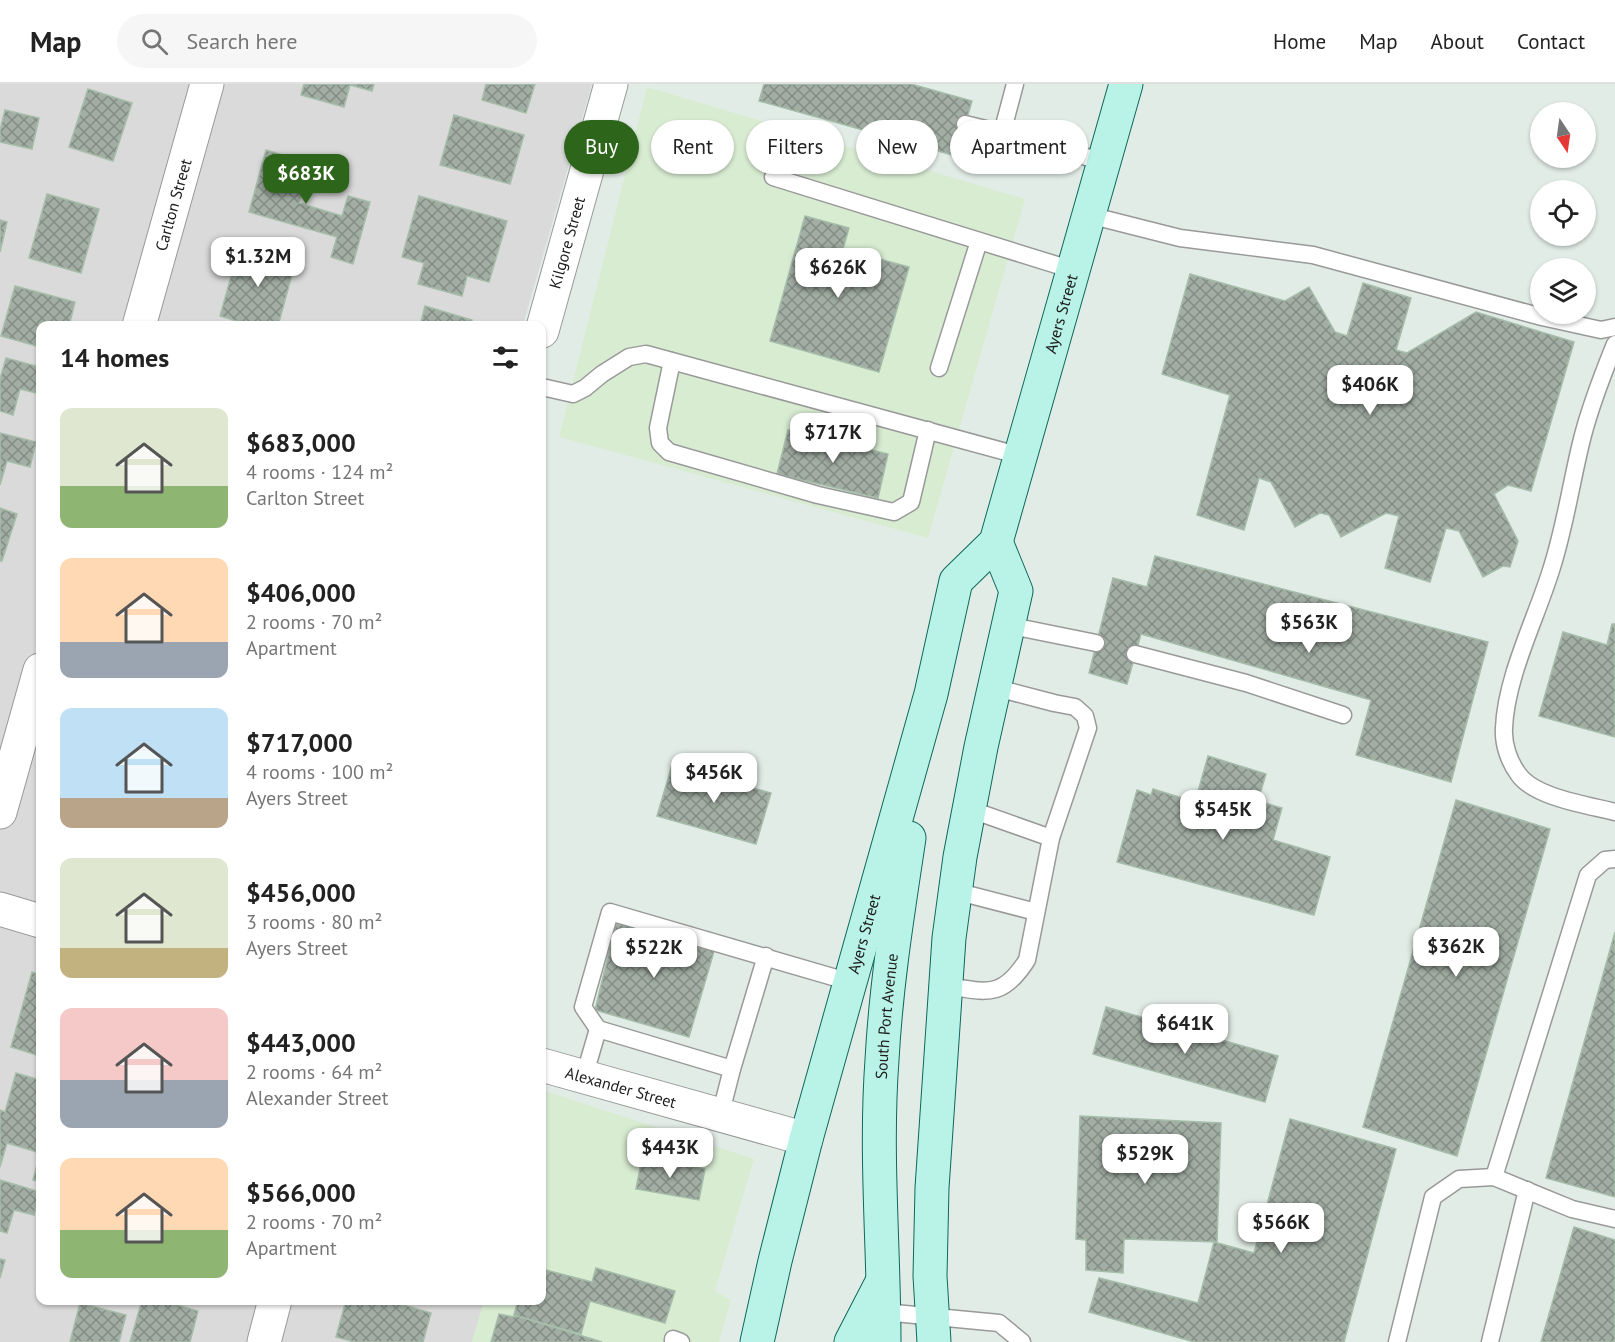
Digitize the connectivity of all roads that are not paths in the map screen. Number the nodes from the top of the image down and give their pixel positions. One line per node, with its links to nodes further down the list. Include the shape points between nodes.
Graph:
1 (207, 84): 12 (street, Carlton Street)
2 (611, 84): 13 (street, Kilgore Street)
3 (1015, 84): 5 (lane)
4 (1126, 84): 7 (main road, Ayers Street)
5 (1005, 120)
6 (1088, 157): 7 (lane)
7 (1104, 162): 9 (main road, Ayers Street)
8 (773, 177): 10 (lane)
9 (1089, 214): 11 (main road, Ayers Street); 14 (lane, via 1180,237 1312,255 1542,317 1601,330)
10 (979, 241): 11 (lane); 17 (lane)
11 (1073, 270): 20 (main road, Ayers Street)
12 (140, 321)
13 (545, 321)
14 (1615, 327)
15 (1615, 344): 31 (lane, via 1581,442 1552,566 1522,651 1504,730 1507,752 1519,775 1533,788)
16 (672, 361): 18 (lane, via 646,354 629,357 573,394); 19 (lane); 19 (lane, via 658,428 664,448 818,495 894,512 910,502)
17 (939, 368)
18 (546, 388)
19 (928, 430): 20 (lane)
20 (1021, 456): 21 (main road, Ayers Street)
21 (996, 542): 22 (main road, via 1016,591); 27 (main road, Ayers Street, via 956,581)
22 (1007, 625): 23 (lane); 26 (main road)
23 (1096, 643)
24 (1135, 654): 28 (lane, via 1246,683)
25 (36, 684): 30 (street)
26 (993, 687): 29 (main road); 32 (lane, via 1075,707 1085,716 1088,728)
27 (931, 694): 39 (main road, Ayers Street); 50 (main road, South Port Avenue, via 895,933 882,1060)
28 (1343, 715)
29 (969, 809): 32 (lane); 34 (main road)
30 (0, 812)
31 (1615, 812)
32 (1051, 838): 36 (lane)
33 (1615, 858): 47 (lane, via 1605,860 1588,874)
34 (955, 891): 36 (lane); 40 (main road)
35 (0, 909): 37 (street)
36 (1036, 912): 40 (lane, via 1027,960 1016,977 1002,988 983,992)
37 (36, 920)
38 (766, 956): 39 (lane); 41 (lane, via 610,912 583,1007); 43 (lane)
39 (850, 982): 46 (main road, Ayers Street)
40 (946, 986): 53 (main road, via 932,1188)
41 (597, 1029): 43 (lane); 44 (lane)
42 (546, 1066): 44 (street, Alexander Street)
43 (732, 1069): 45 (lane)
44 (584, 1077): 45 (street, Alexander Street)
45 (720, 1116): 46 (street, Alexander Street)
46 (806, 1139): 57 (main road, Ayers Street)
47 (1494, 1177): 48 (lane); 60 (lane, via 1459,1179 1433,1197)
48 (1527, 1190): 49 (lane, via 1572,1209); 61 (lane)
49 (1615, 1219)
50 (883, 1280): 52 (main road, South Port Avenue); 58 (main road)
51 (273, 1305): 54 (street)
52 (884, 1327): 53 (lane)
53 (933, 1330): 59 (lane, via 999,1323)
54 (264, 1342)
55 (673, 1342): 56 (lane)
56 (681, 1342)
57 (757, 1342)
58 (851, 1342)
59 (1022, 1342)
60 (1397, 1342)
61 (1490, 1342)

